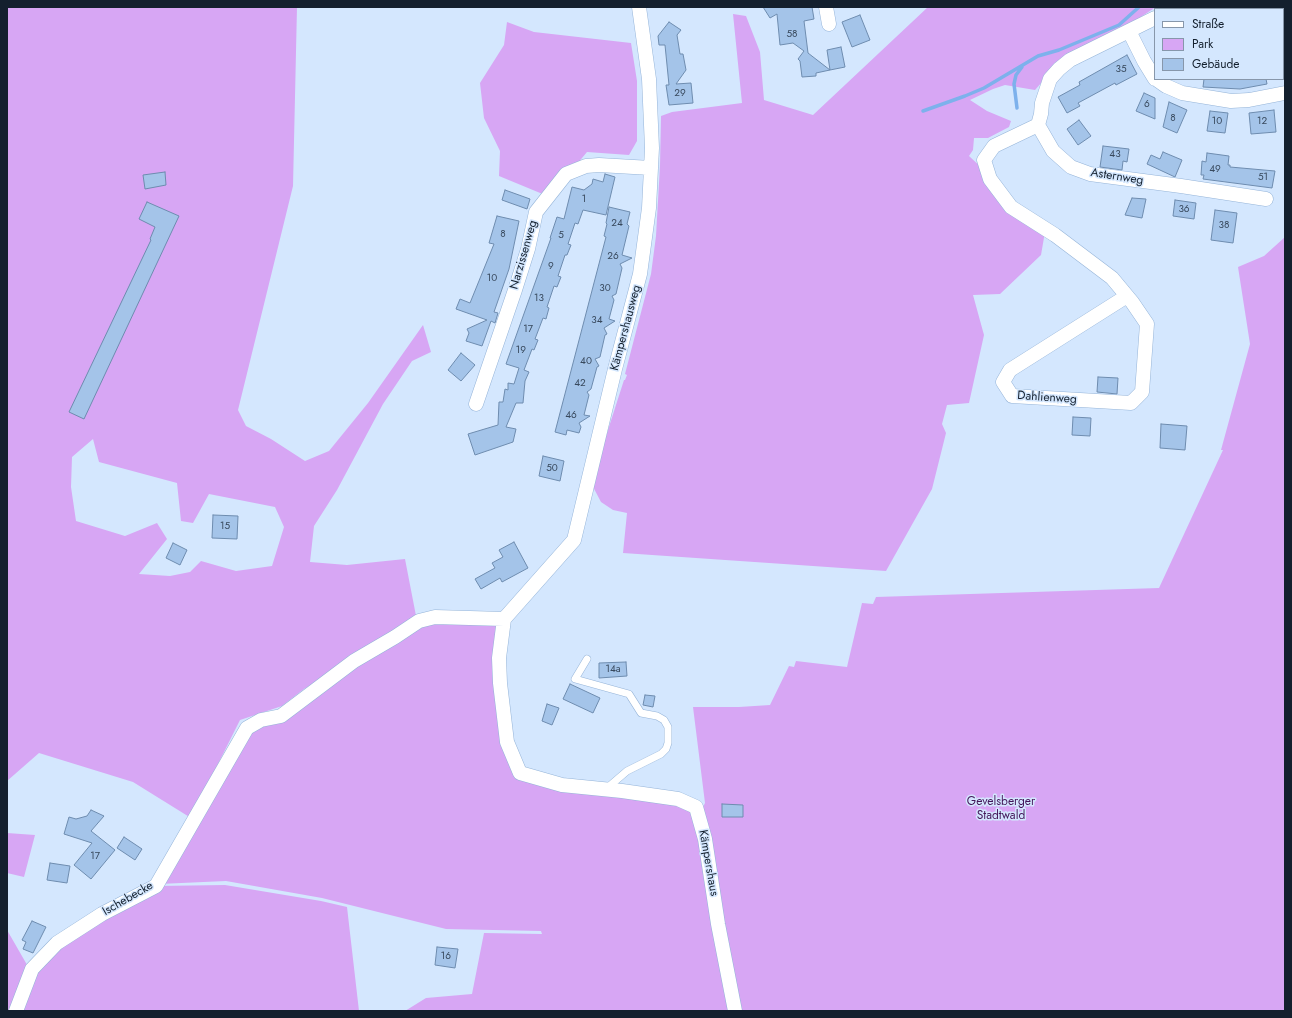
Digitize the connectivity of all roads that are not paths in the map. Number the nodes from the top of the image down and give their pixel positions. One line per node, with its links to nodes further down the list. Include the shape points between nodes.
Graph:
1 (639, 7): 10 (street, Kämpershausweg, via 649,79)
2 (826, 7): 4 (street)
3 (1154, 18): 5 (street)
4 (829, 24)
5 (1129, 31): 6 (street); 9 (street, via 1070,60 1059,69 1050,79)
6 (1154, 77)
7 (1157, 80): 8 (street, via 1182,93 1231,101)
8 (1285, 93)
9 (1038, 124): 11 (street, Asternweg, via 1053,151 1071,166 1090,174); 12 (street, Dahlienweg, via 994,146 984,160 990,179 1011,207 1055,235 1112,278)
10 (651, 168): 13 (street, Narzissenweg, via 586,166 566,174 536,212 528,249); 14 (street, Kämpershausweg, via 646,237 640,274 574,540)
11 (1266, 199)
12 (1127, 296): 12 (street, Dahlienweg, via 1147,324 1142,392 1131,404 1012,396 1003,382 1010,370)
13 (476, 404)
14 (504, 619): 16 (street, Kämpershaus, via 499,658 500,683 507,742 520,773 562,785); 17 (street, Ischebecke, via 435,617 419,621 354,661 280,716 261,720 247,728 156,886 102,914 57,943 32,970)
15 (587, 659): 16 (lane, via 575,679 629,694 641,712 657,716 664,720 668,727 668,743 661,754 627,771)
16 (605, 790): 18 (street, Kämpershaus, via 678,799 696,807 705,839)
17 (16, 1011)
18 (735, 1011)

